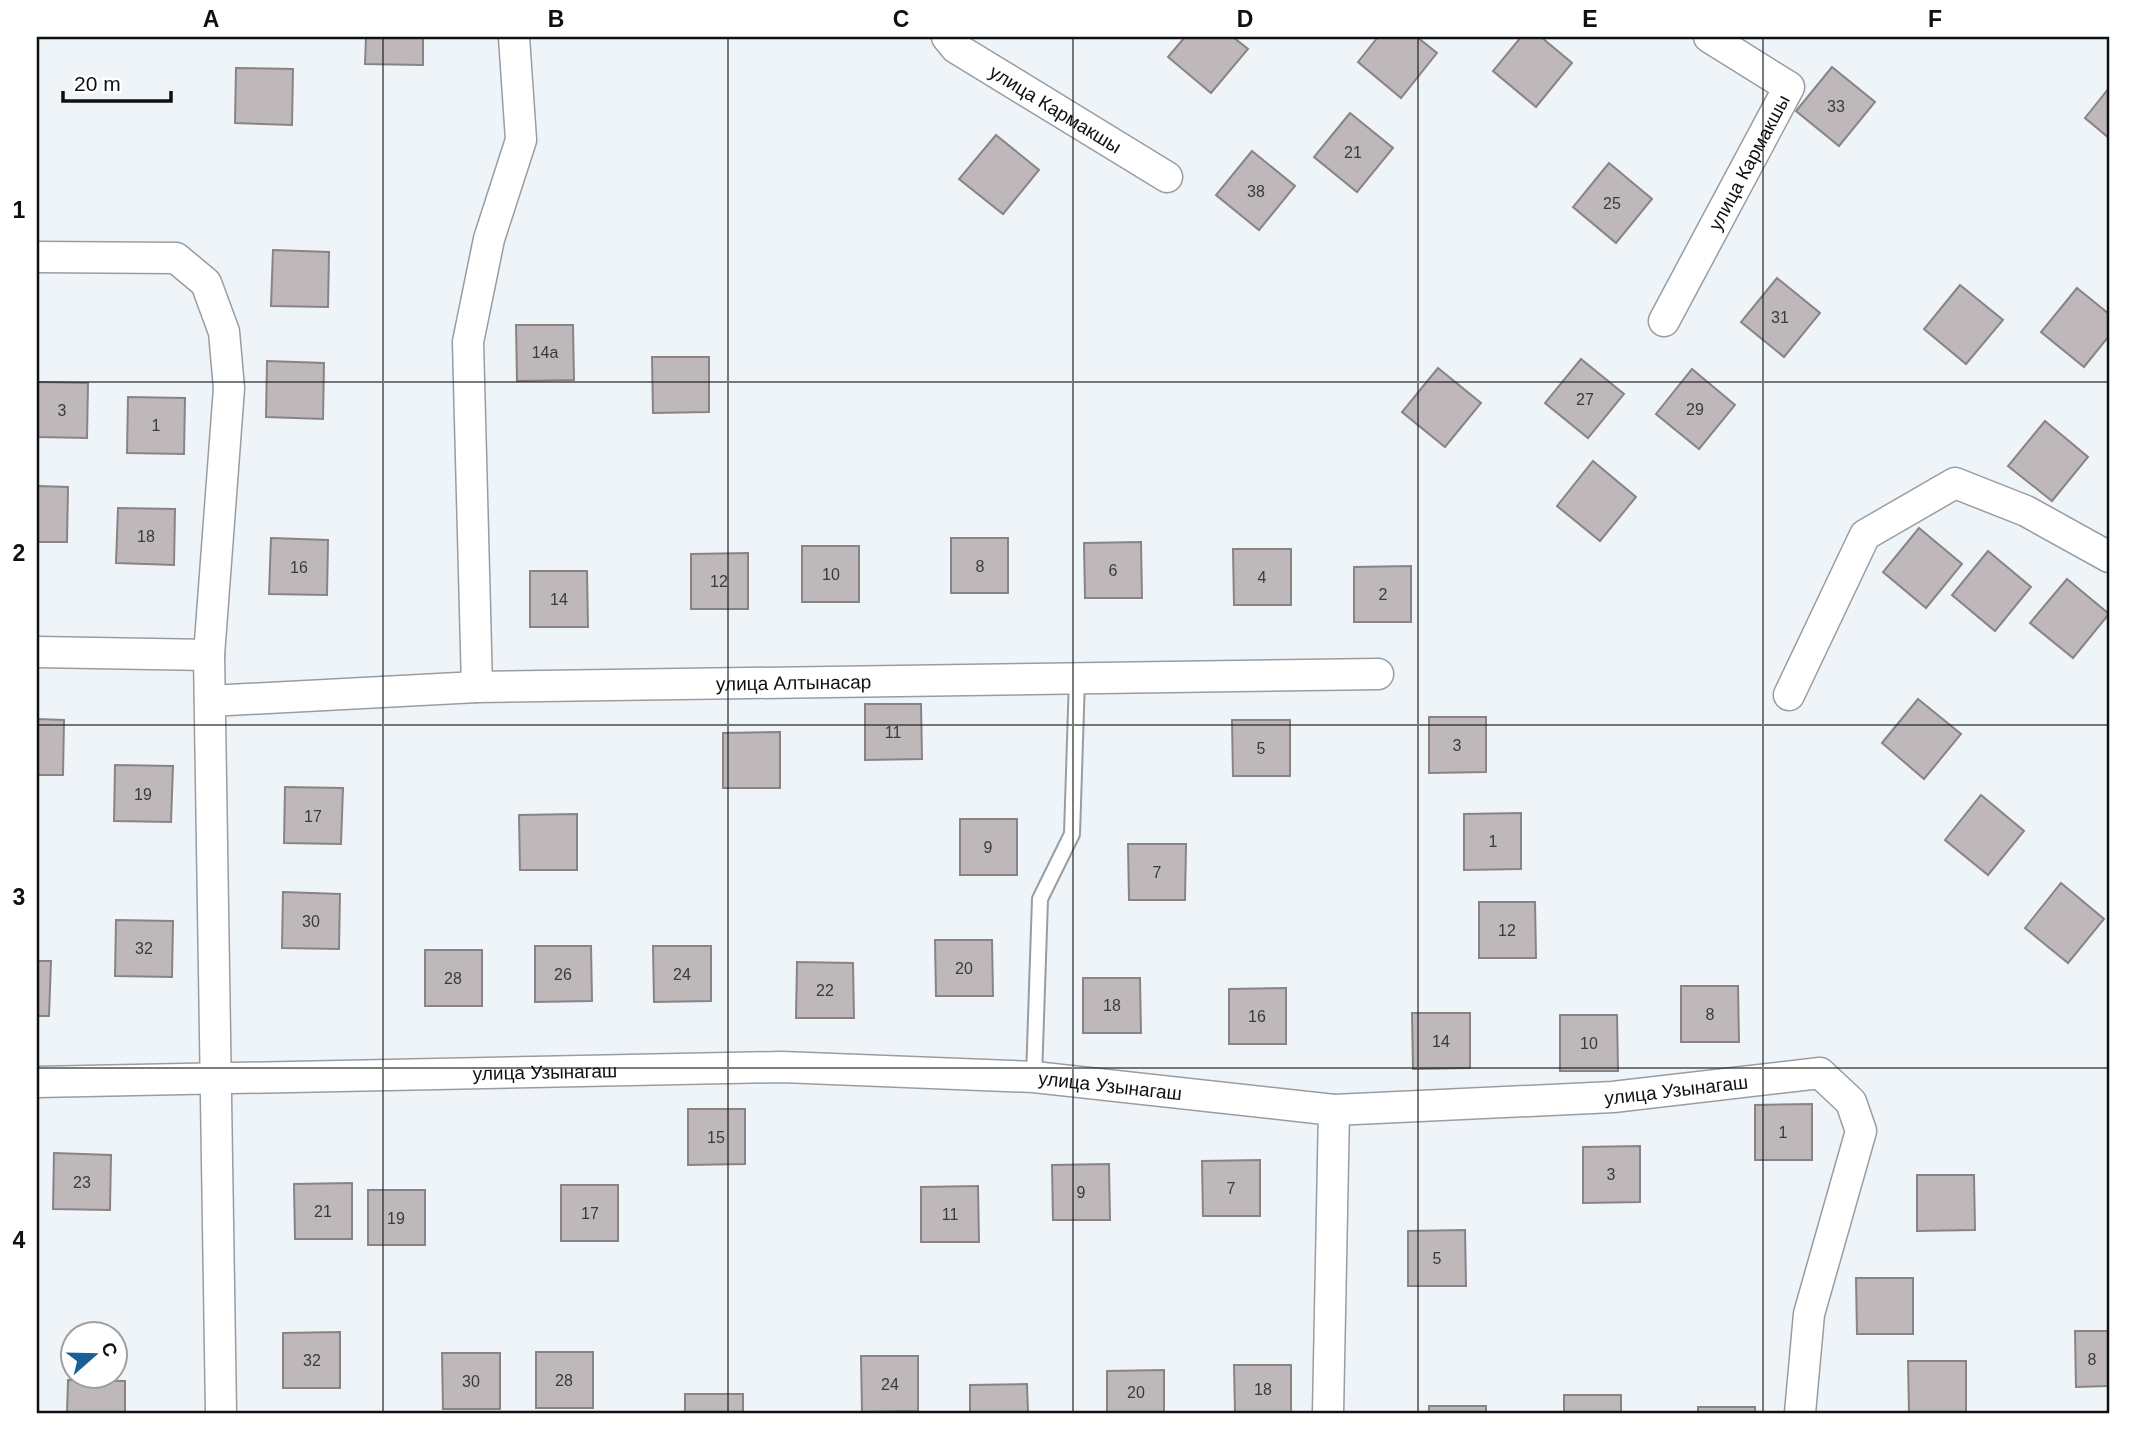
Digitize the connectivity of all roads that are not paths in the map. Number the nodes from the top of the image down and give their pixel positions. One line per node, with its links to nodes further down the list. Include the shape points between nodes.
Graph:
1 (514, 37): 12 (street, via 521,140 489,239 468,342)
2 (947, 37): 4 (street, улица Кармакшы, via 956,48)
3 (1709, 37): 6 (street, улица Кармакшы, via 1789,87)
4 (1167, 177)
5 (37, 257): 9 (street, via 176,258 206,283 224,332 229,388)
6 (1664, 321)
7 (2109, 557): 13 (street, via 2026,512 1955,483 1865,535)
8 (37, 652): 9 (street)
9 (209, 655): 14 (street)
10 (1378, 674): 11 (street, улица Алтынасар)
11 (1077, 679): 12 (street, улица Алтынасар); 15 (lane, via 1072,834 1040,899)
12 (477, 687): 14 (street, улица Алтынасар)
13 (1789, 695)
14 (210, 701): 16 (street)
15 (1034, 1077): 16 (street, улица Узынагаш, via 782,1067); 18 (street, улица Узынагаш)
16 (217, 1079): 17 (street, улица Узынагаш); 19 (street)
17 (37, 1082)
18 (1334, 1110): 20 (street); 21 (street, улица Узынагаш, via 1613,1097 1820,1073 1851,1102 1861,1131 1809,1314)
19 (220, 1413)
20 (1328, 1413)
21 (1800, 1413)

